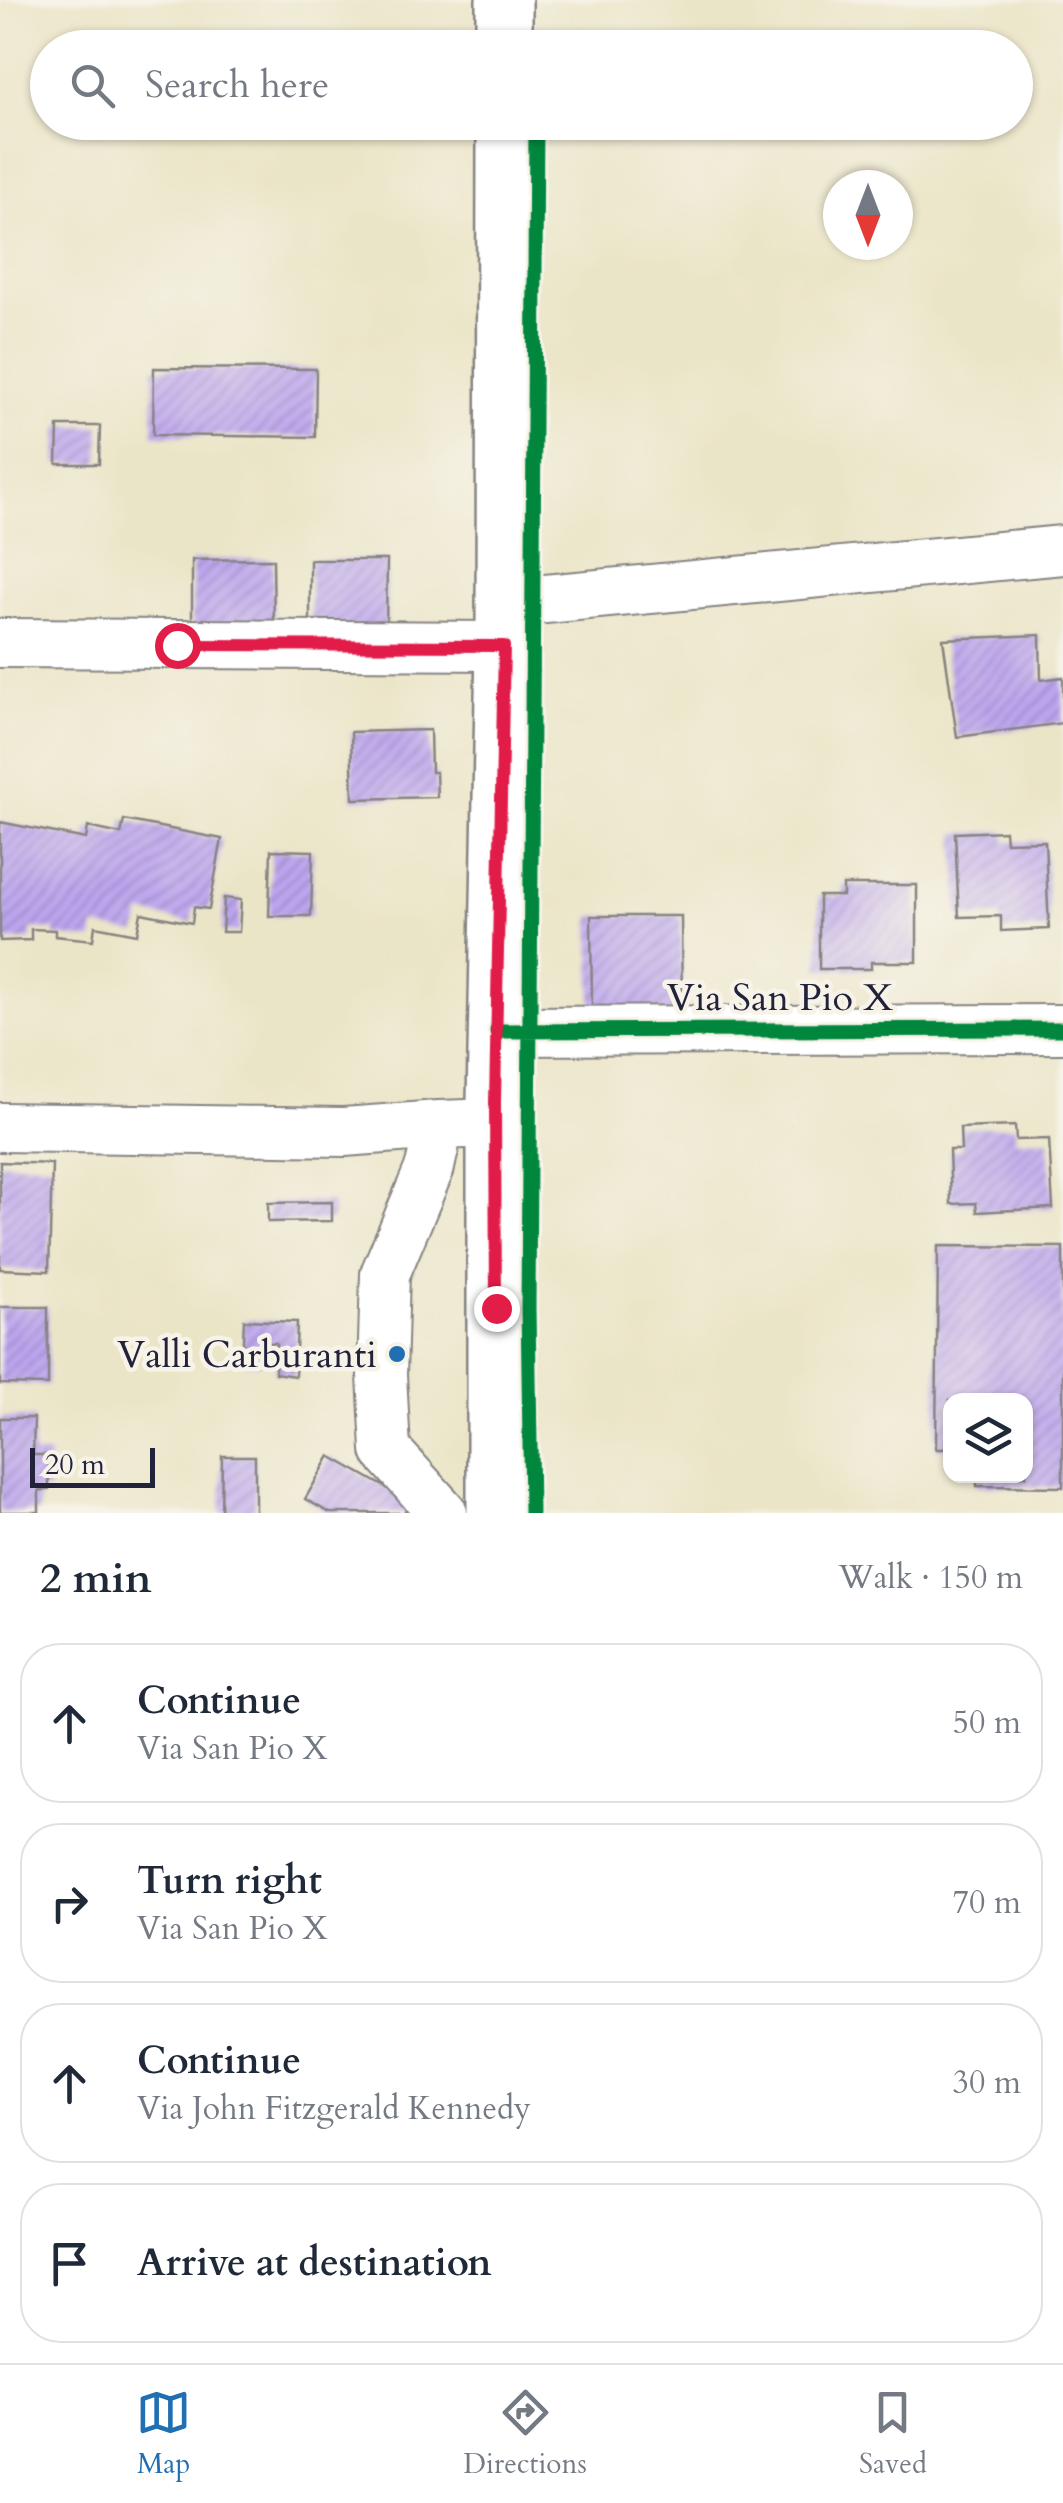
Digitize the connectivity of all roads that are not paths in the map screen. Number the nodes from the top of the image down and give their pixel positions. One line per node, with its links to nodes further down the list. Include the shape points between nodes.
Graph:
1 (504, 0): 2 (main road)
2 (504, 30)
3 (505, 140): 5 (main road)
4 (1063, 550): 5 (street)
5 (503, 625): 6 (street, via 177,645); 8 (main road)
6 (0, 643)
7 (1063, 1029): 8 (street, Via San Pio X)
8 (497, 1031): 9 (main road)
9 (495, 1112): 10 (street); 13 (main road)
10 (440, 1124): 11 (street, via 344,1132); 12 (street, via 430,1166 384,1274 382,1375 386,1450)
11 (0, 1127)
12 (443, 1513)
13 (495, 1513)

